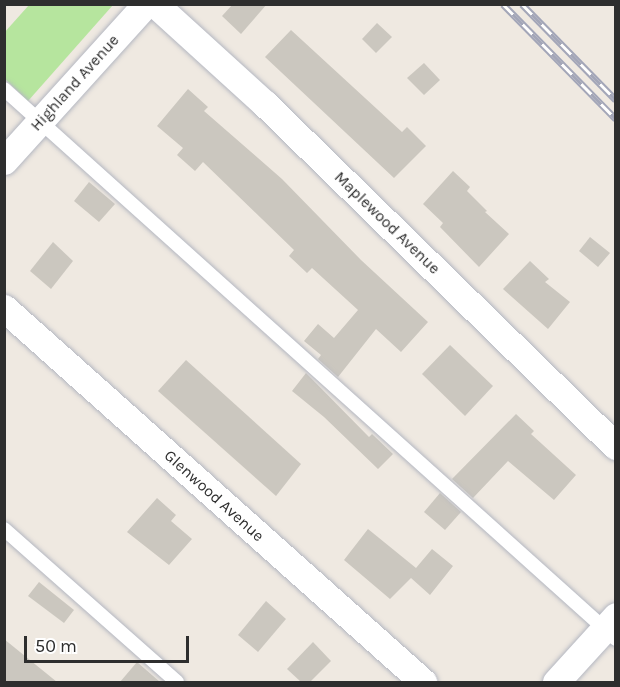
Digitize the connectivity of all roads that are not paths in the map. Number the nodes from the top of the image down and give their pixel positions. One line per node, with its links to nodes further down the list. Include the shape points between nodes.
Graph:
1 (146, 4): 4 (street, Highland Avenue)
2 (155, 4): 7 (street, Maplewood Avenue, via 264,104)
3 (4, 88): 4 (lane)
4 (40, 120): 5 (street, Highland Avenue); 9 (lane)
5 (4, 161)
6 (4, 308): 11 (street, Glenwood Avenue)
7 (615, 446)
8 (4, 529): 10 (lane)
9 (612, 628): 12 (street)
10 (177, 682)
11 (423, 682)
12 (556, 682)

